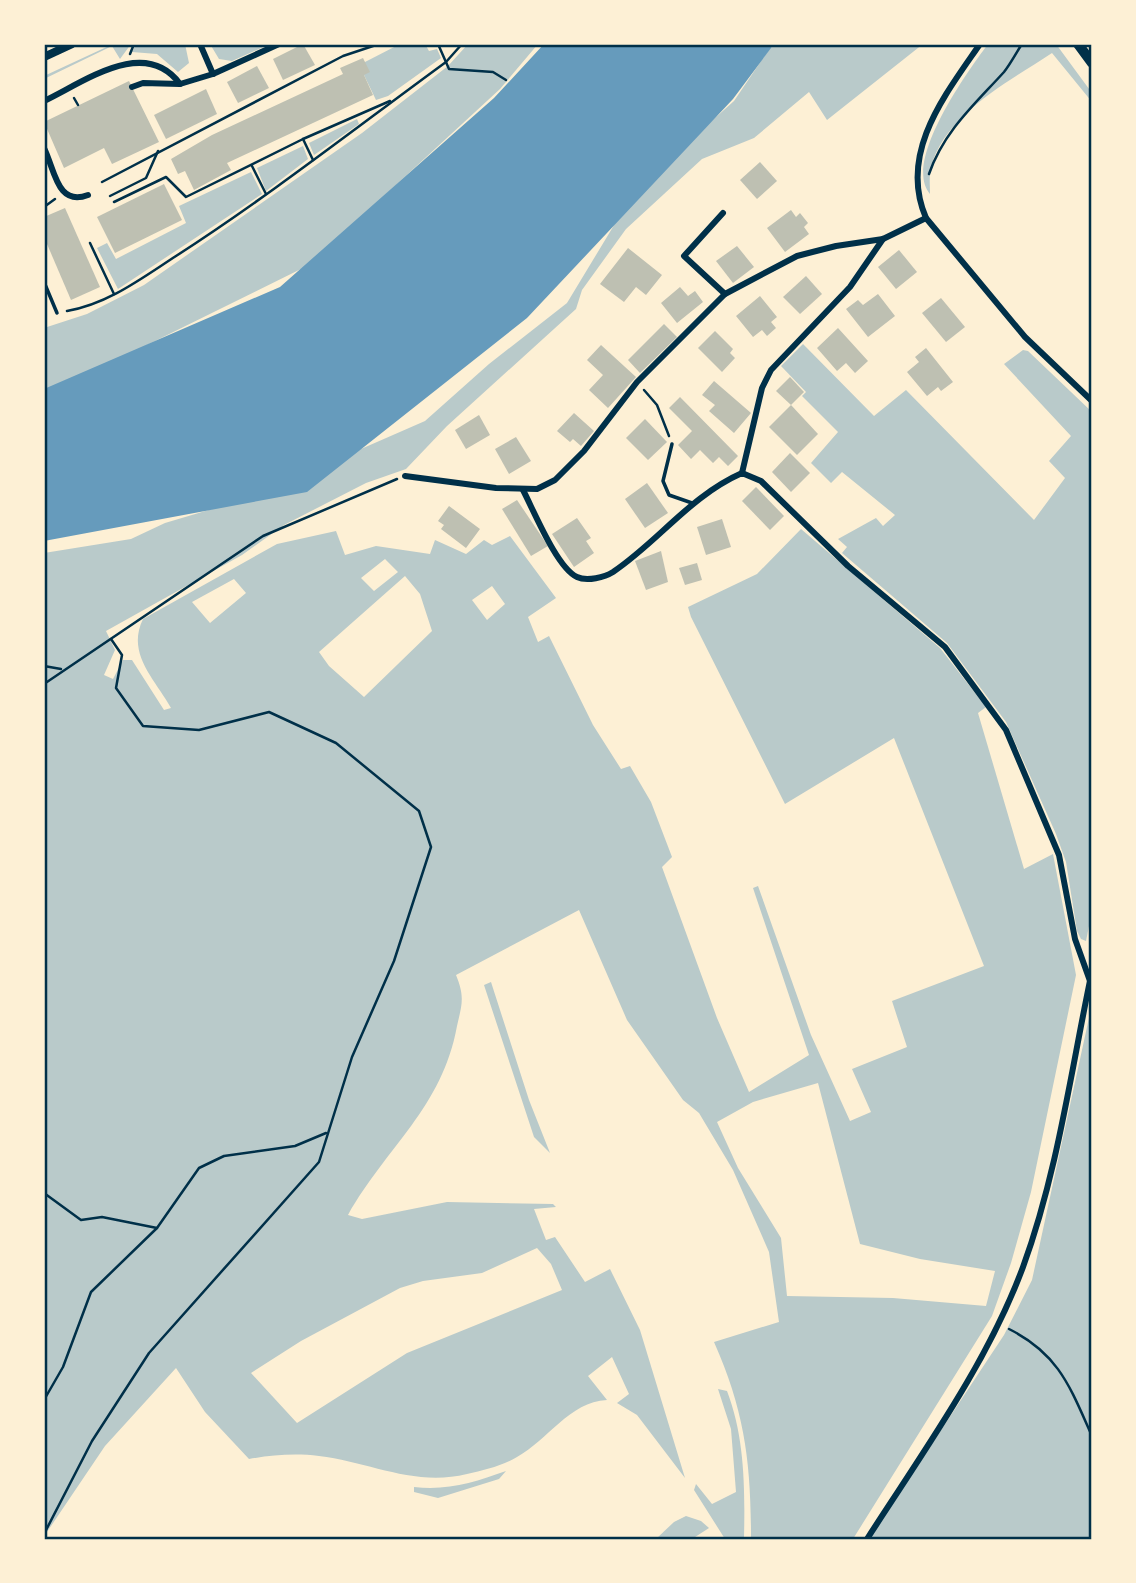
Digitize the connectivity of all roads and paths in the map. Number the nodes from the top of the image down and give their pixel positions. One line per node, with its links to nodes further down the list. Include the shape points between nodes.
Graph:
1 (72, 44): 10 (street)
2 (200, 44): 13 (street)
3 (279, 44): 13 (street)
4 (379, 44): 21 (path, via 343,56)
5 (438, 44): 11 (path)
6 (462, 44): 11 (path)
7 (980, 44): 30 (street, via 930,122 920,147 916,174)
8 (1022, 44): 30 (path, via 946,139)
9 (1078, 44): 12 (main road)
10 (44, 57)
11 (446, 62): 14 (path, via 449,69 493,72); 17 (path)
12 (1092, 63)
13 (213, 74): 15 (street)
14 (506, 80)
15 (180, 84): 16 (street, via 143,83); 18 (street, via 159,65 141,60)
16 (132, 88)
17 (396, 98): 19 (path); 22 (path)
18 (44, 101)
19 (303, 139): 22 (path); 23 (path)
20 (44, 148): 25 (street)
21 (158, 151): 24 (path); 28 (path, via 146,178)
22 (313, 160): 26 (path)
23 (251, 165): 26 (path); 29 (path, via 186,197 166,177)
24 (102, 182)
25 (63, 192): 27 (street, via 76,200); 31 (path)
26 (266, 194): 38 (path)
27 (88, 195)
28 (110, 196)
29 (114, 202)
30 (920, 203): 33 (street)
31 (44, 207)
32 (723, 214): 37 (street, via 684,256)
33 (926, 218): 34 (street); 41 (street, via 1003,312)
34 (883, 239): 37 (street, via 797,256); 43 (street, via 850,287 771,370 762,388)
35 (90, 243): 38 (path)
36 (44, 282): 39 (lane)
37 (725, 294): 40 (street)
38 (115, 295): 39 (path, via 85,308)
39 (57, 313)
40 (638, 382): 42 (path, via 657,405); 45 (street, via 565,470 537,489)
41 (1092, 401)
42 (672, 444): 46 (lane, via 663,481 669,495)
43 (741, 473): 46 (street); 52 (street, via 761,481 848,566 945,647 1006,730 1059,855 1075,939)
44 (405, 476): 45 (street); 47 (path, via 264,536)
45 (523, 490): 46 (street, via 562,563 575,577 587,580 612,573)
46 (692, 503)
47 (111, 639): 49 (path); 53 (path, via 122,655 116,688 143,726 200,730 269,712 336,743 419,811 431,847 394,961 352,1057)
48 (44, 666): 49 (path)
49 (62, 669): 50 (path)
50 (44, 684)
51 (1092, 971): 52 (street)
52 (1090, 981): 56 (street, via 1060,1141 1023,1267)
53 (327, 1133): 55 (path, via 295,1146 225,1156 200,1168); 59 (path, via 319,1162 149,1353 92,1441)
54 (44, 1193): 55 (path, via 81,1220 102,1217)
55 (157, 1228): 57 (path, via 90,1292 63,1367)
56 (996, 1324): 58 (path, via 1032,1341 1063,1372); 60 (street, via 968,1380)
57 (44, 1400)
58 (1092, 1436)
59 (44, 1534)
60 (867, 1539)

